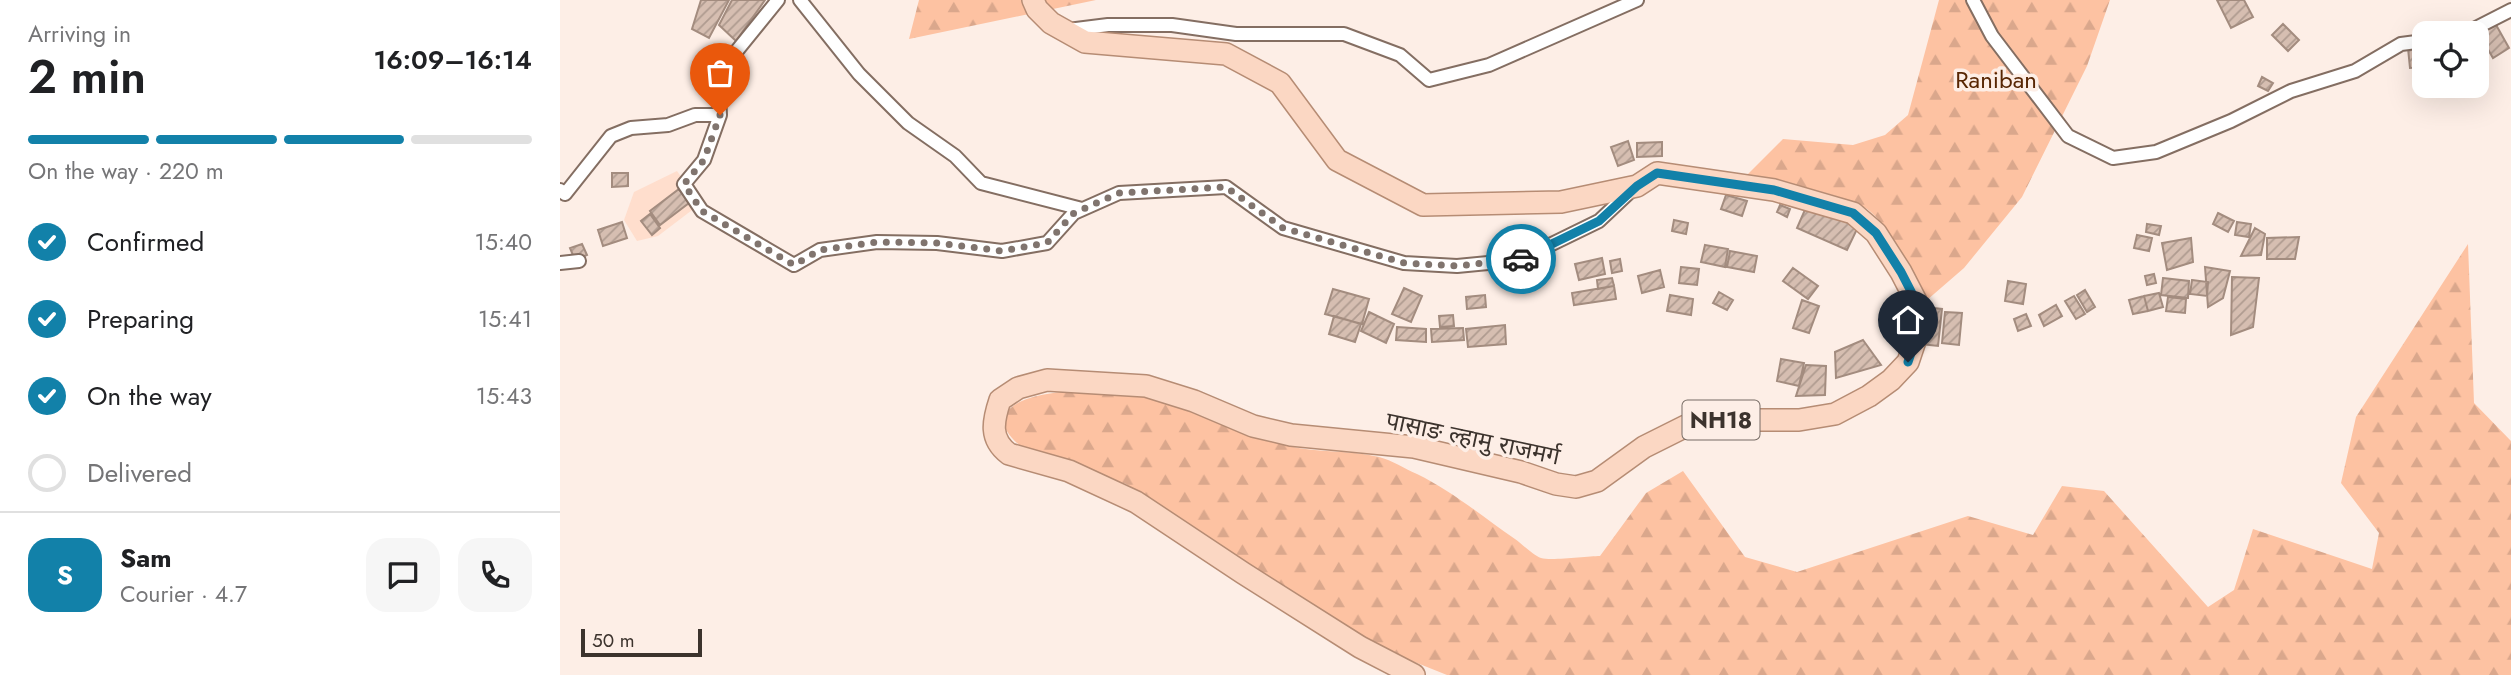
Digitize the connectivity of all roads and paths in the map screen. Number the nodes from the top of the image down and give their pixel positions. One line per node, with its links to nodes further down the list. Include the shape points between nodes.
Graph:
1 (778, 0): 10 (street, via 718,74)
2 (800, 0): 13 (street, via 859,74 908,123 955,156 981,183)
3 (1033, 0): 8 (main road, पासाङ ल्हामु राजमर्ग / NH18, via 1051,23)
4 (1637, 0): 8 (street, via 1489,65 1429,80 1400,55 1343,34 1236,34 1172,24)
5 (1973, 0): 9 (street, via 1992,36 2068,136 2113,158 2156,152 2291,90 2356,71 2401,44)
6 (2511, 10): 7 (street)
7 (2489, 21)
8 (1067, 30): 11 (main road, पासाङ ल्हामु राजमर्ग / NH18, via 1085,42 1226,54 1280,83 1337,160 1423,205 1561,202)
9 (2412, 43)
10 (720, 115): 12 (street, via 695,115 611,136 565,194); 13 (street, via 704,160 684,184 702,211 794,265 820,250 877,242 1002,251 1047,243)
11 (1637, 186): 13 (street, via 1599,221 1519,260 1457,266 1404,263 1283,228 1226,187 1119,193); 16 (main road, पासाङ ल्हामु राजमर्ग / NH18, via 1657,173 1774,190 1853,213 1876,233 1916,301 1916,338 1908,362 1869,396 1835,414 1799,420 1722,419 1686,426 1644,447 1597,481 1576,487 1414,447 1278,432 1146,386 1046,380 1018,388 1000,400 992,428 1009,454 1069,471 1136,502 1360,647)
12 (560, 190)
13 (1082, 209)
14 (579, 261): 15 (street)
15 (560, 263)
16 (1414, 675)

